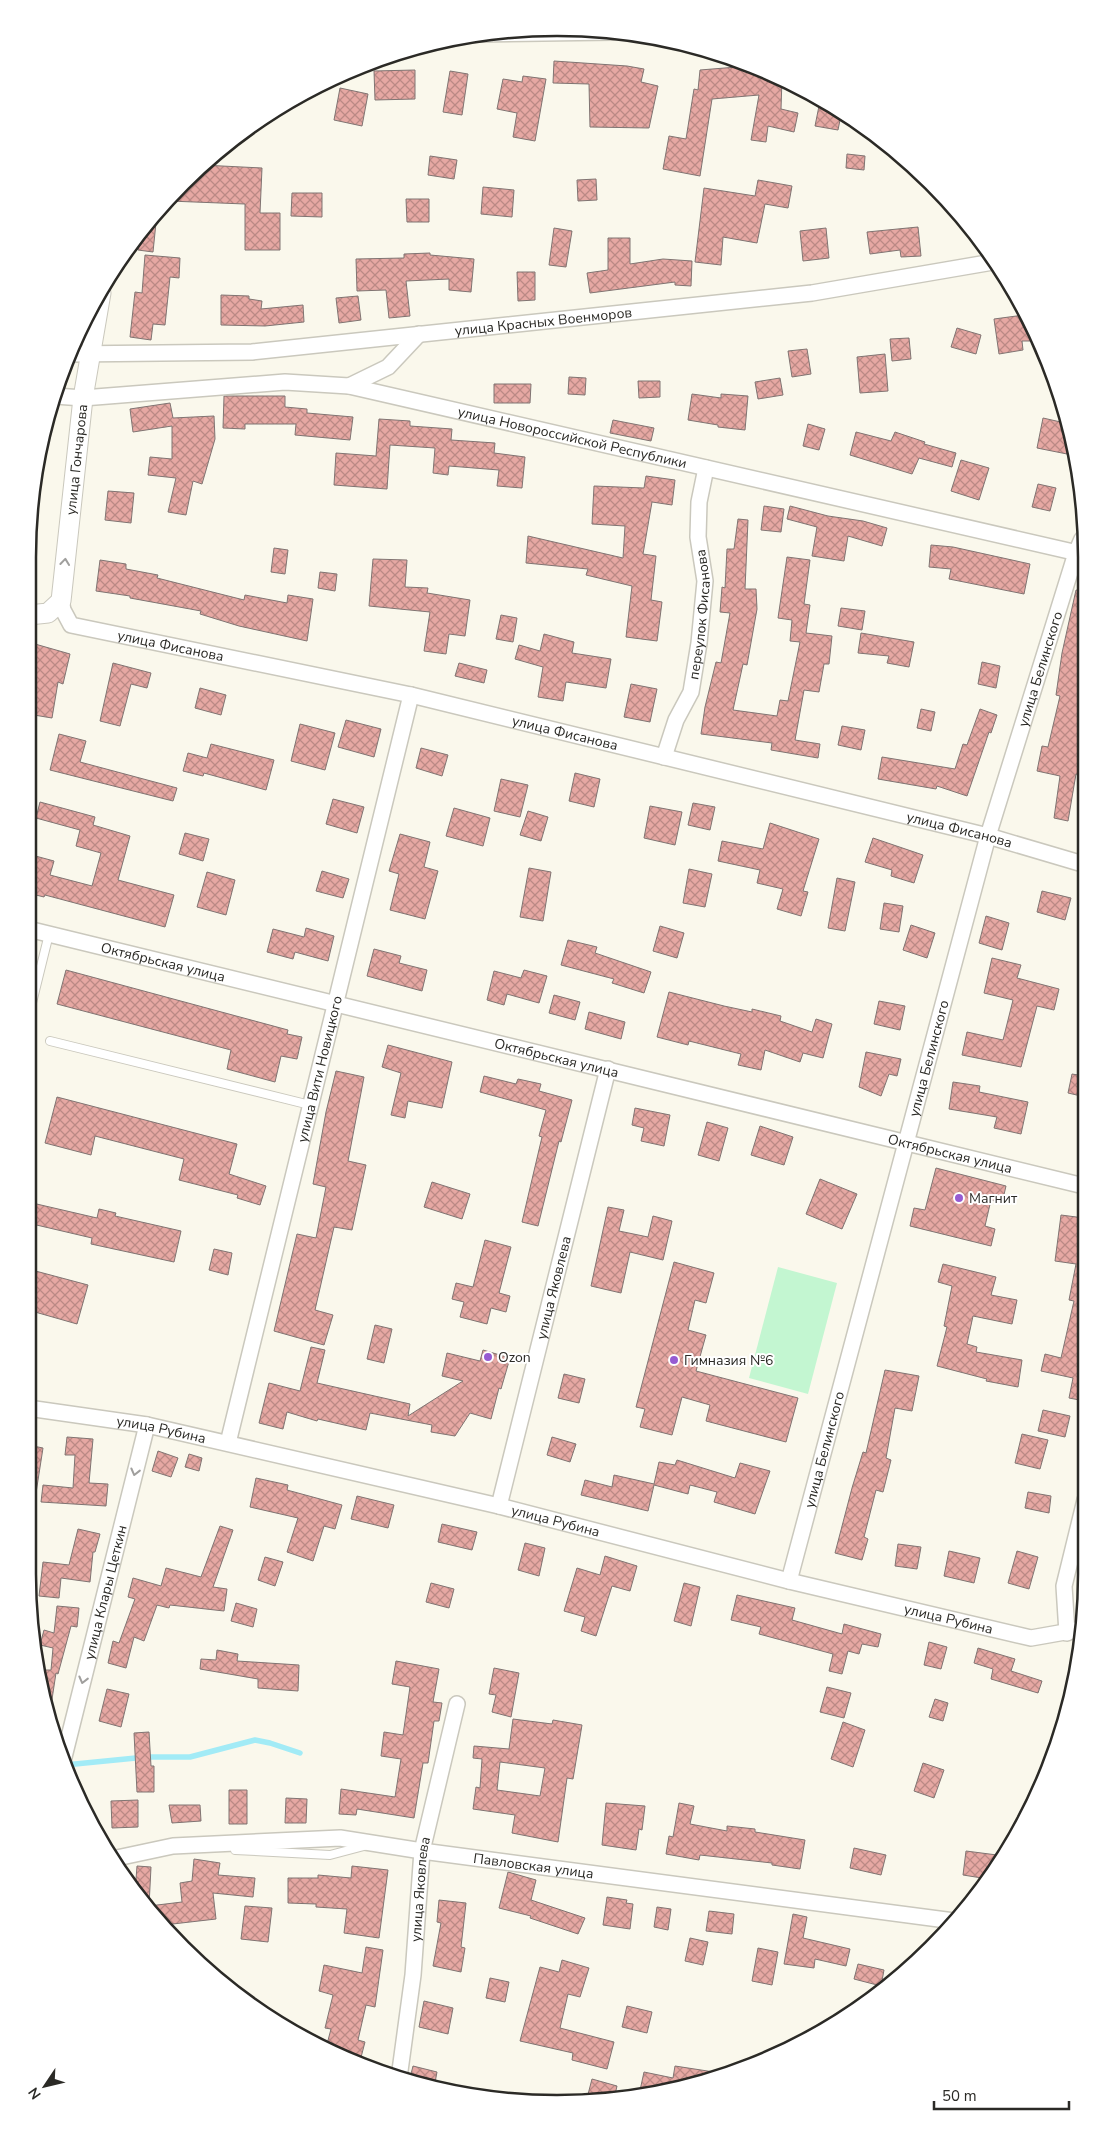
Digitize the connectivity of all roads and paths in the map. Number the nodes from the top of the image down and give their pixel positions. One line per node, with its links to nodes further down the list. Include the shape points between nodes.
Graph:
1 (987, 263): 3 (street, улица Красных Военморов, via 812,293)
2 (97, 313): 5 (street, улица Гончарова)
3 (419, 334): 5 (street, улица Красных Военморов, via 252,352); 6 (street, via 388,367)
4 (78, 354): 5 (street)
5 (92, 354): 8 (street, улица Гончарова)
6 (349, 386): 8 (street, улица Новороссийской Республики, via 285,382); 9 (street, улица Новороссийской Республики)
7 (62, 396): 8 (street, улица Новороссийской Республики)
8 (83, 398): 12 (street, улица Гончарова, one-way to 8)
9 (706, 468): 10 (street, улица Новороссийской Республики); 17 (street, переулок Фисанова, via 699,502 698,537 705,581 699,644 691,692 676,720)
10 (1078, 553)
11 (1078, 556): 18 (street, улица Белинского)
12 (61, 600): 13 (street, via 56,608); 15 (street)
13 (36, 617)
14 (36, 620): 15 (street, улица Фисанова)
15 (71, 625): 16 (street, улица Фисанова)
16 (411, 695): 17 (street, улица Фисанова); 23 (street, улица Вити Новицкого)
17 (664, 757): 18 (street, улица Фисанова)
18 (988, 836): 19 (street, улица Фисанова); 27 (street, улица Белинского)
19 (1078, 863)
20 (36, 931): 21 (street, Октябрьская улица)
21 (49, 934): 22 (lane); 23 (street, Октябрьская улица)
22 (36, 987)
23 (335, 1004): 25 (street, Октябрьская улица); 26 (street, улица Вити Новицкого)
24 (50, 1041): 26 (lane)
25 (608, 1069): 27 (street, Октябрьская улица); 32 (street, улица Яковлева)
26 (310, 1105): 31 (street, улица Вити Новицкого)
27 (906, 1141): 28 (street, Октябрьская улица); 34 (street, улица Белинского)
28 (1078, 1184)
29 (36, 1409): 30 (street, улица Рубина)
30 (147, 1424): 31 (street, улица Рубина); 38 (street, улица Клары Цеткин, one-way to 38)
31 (228, 1443): 32 (street, улица Рубина)
32 (500, 1506): 34 (street, улица Рубина)
33 (1078, 1529): 36 (street, via 1064,1586)
34 (789, 1581): 36 (street, улица Рубина, via 1030,1638)
35 (1074, 1631): 36 (street, улица Рубина)
36 (1067, 1633)
37 (457, 1704): 39 (street, улица Яковлева)
38 (66, 1747)
39 (422, 1851): 40 (street, Павловская улица, via 340,1838 173,1846); 41 (street, Павловская улица); 42 (street, улица Яковлева, via 413,1975)
40 (120, 1857)
41 (946, 1920)
42 (401, 2070)

